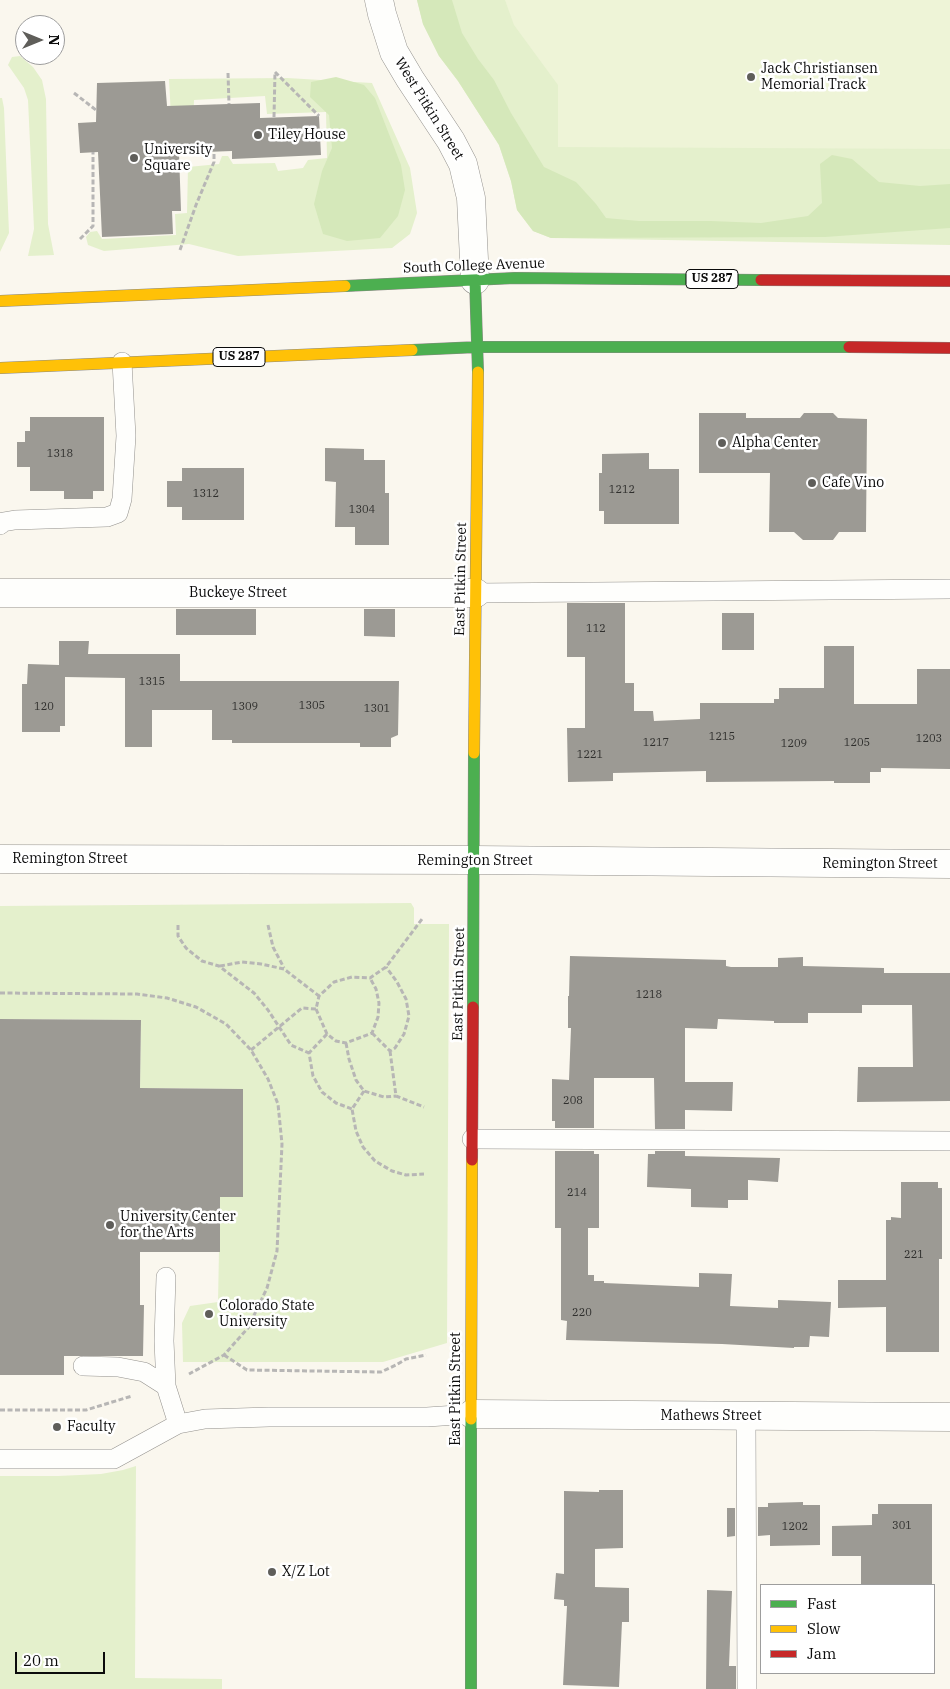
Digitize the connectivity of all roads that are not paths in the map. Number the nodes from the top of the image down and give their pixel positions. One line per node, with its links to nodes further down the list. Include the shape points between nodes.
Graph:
1 (379, 0): 2 (street, West Pitkin Street, via 394,52 463,164 471,198)
2 (475, 280): 3 (main road, South College Avenue / US 287); 4 (main road, South College Avenue / US 287); 5 (main road, East Pitkin Street)
3 (950, 281)
4 (0, 301)
5 (478, 347): 6 (main road, US 287); 7 (main road, US 287); 12 (main road, East Pitkin Street)
6 (950, 348)
7 (122, 362): 8 (main road, US 287); 9 (lane, via 126,436 122,499 118,513 107,517 15,520)
8 (0, 368)
9 (0, 525)
10 (950, 589): 12 (lane)
11 (0, 593): 12 (street, Buckeye Street)
12 (476, 593): 14 (main road, East Pitkin Street)
13 (0, 859): 14 (street, Remington Street)
14 (473, 860): 15 (street, Remington Street); 16 (main road, East Pitkin Street)
15 (950, 864)
16 (472, 1139): 17 (lane); 21 (main road, East Pitkin Street)
17 (950, 1141)
18 (166, 1277): 20 (lane)
19 (82, 1366): 20 (lane, via 144,1372)
20 (166, 1386): 24 (lane)
21 (472, 1414): 22 (street, Mathews Street); 24 (lane, via 269,1417); 26 (main road, East Pitkin Street)
22 (746, 1416): 23 (street, Mathews Street); 27 (lane)
23 (950, 1417)
24 (178, 1424): 25 (lane, via 114,1458)
25 (0, 1459)
26 (470, 1689)
27 (747, 1689)

